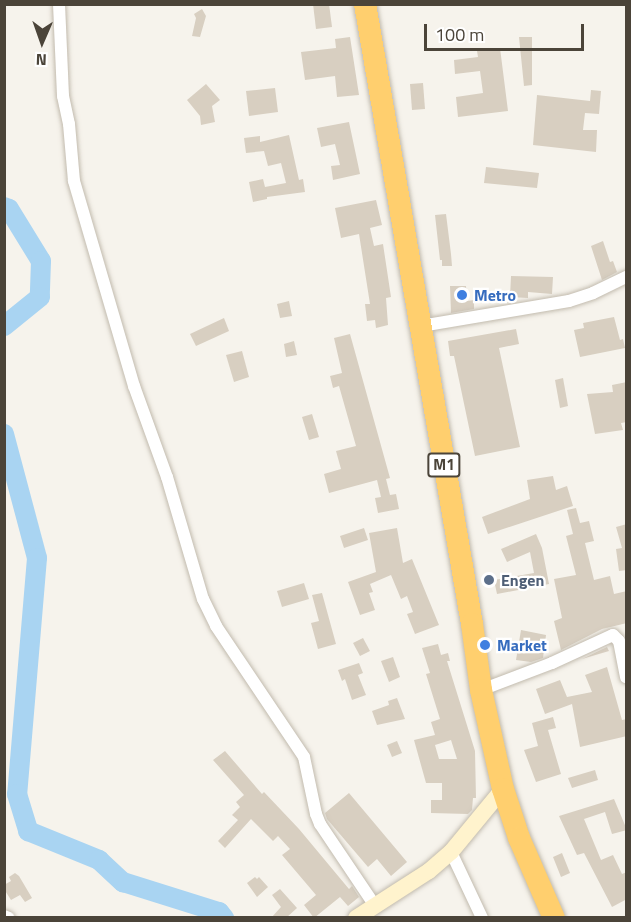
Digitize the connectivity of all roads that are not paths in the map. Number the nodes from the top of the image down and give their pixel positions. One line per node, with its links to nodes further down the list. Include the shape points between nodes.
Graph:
1 (59, 4): 9 (street, via 63,96 74,180 134,386 167,477 203,599 216,626 304,757 315,814)
2 (365, 4): 4 (highway, M1)
3 (627, 278): 4 (street, via 568,301)
4 (422, 326): 6 (highway, M1)
5 (627, 677): 6 (street, via 619,641 613,635)
6 (481, 690): 7 (highway, M1)
7 (503, 789): 8 (street); 14 (highway, M1, via 519,838)
8 (451, 852): 9 (street); 13 (street)
9 (375, 906): 12 (street)
10 (4, 916): 11 (street)
11 (9, 918)
12 (356, 918)
13 (482, 918)
14 (554, 918)

